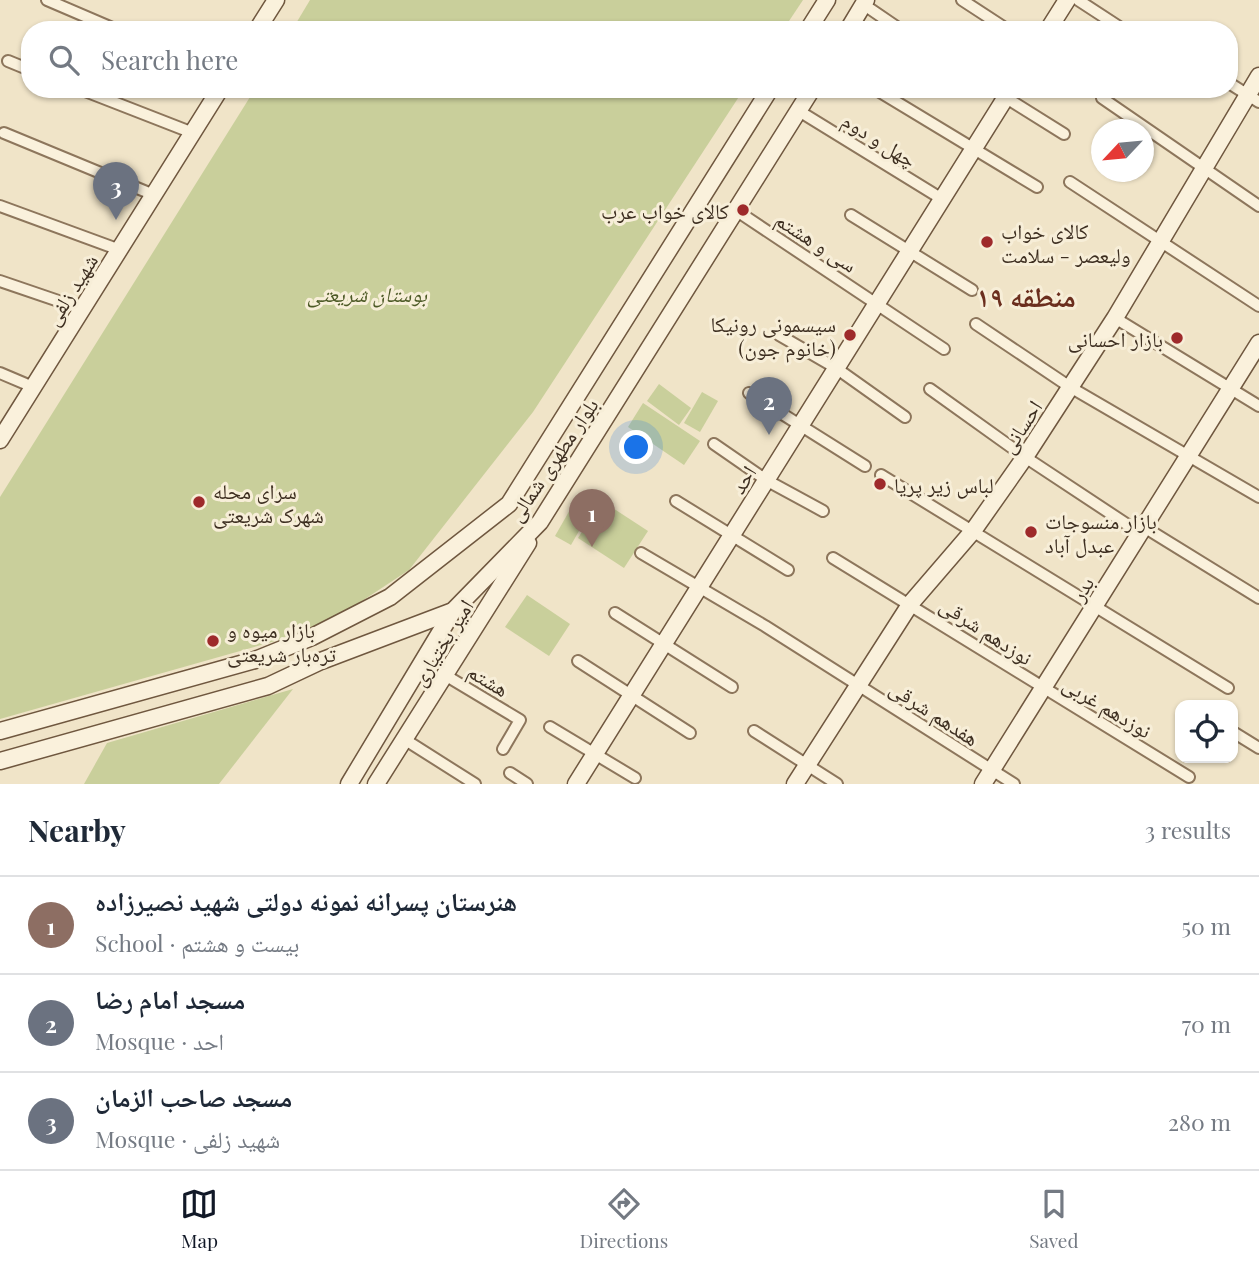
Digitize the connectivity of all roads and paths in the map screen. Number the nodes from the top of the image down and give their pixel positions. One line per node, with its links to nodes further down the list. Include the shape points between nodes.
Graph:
1 (47, 0): 8 (street)
2 (276, 0): 9 (main road)
3 (827, 0): 10 (main road)
4 (962, 0): 13 (street)
5 (1066, 0): 14 (main road)
6 (1078, 0): 15 (street)
7 (865, 2): 11 (main road); 12 (street)
8 (96, 21)
9 (263, 21)
10 (814, 21)
11 (853, 21)
12 (889, 21)
13 (994, 21)
14 (1053, 21)
15 (1110, 21)
16 (8, 61): 17 (street)
17 (21, 66)
18 (1259, 76): 28 (main road, احسانی)
19 (1238, 89): 28 (street)
20 (103, 98): 31 (street)
21 (214, 98): 31 (main road, شهید زلفی)
22 (764, 98): 98 (main road, بلوار مطهری شمالی, via 509,504 390,597 301,641 255,660)
23 (807, 98): 29 (main road, بلوار مطهری شمالی)
24 (890, 98): 33 (street)
25 (1000, 98): 33 (main road, احد)
26 (1012, 98): 32 (street)
27 (1102, 98): 34 (street)
28 (1253, 98): 34 (main road, احسانی)
29 (799, 111): 38 (street, چهل و دوم); 41 (main road, بلوار مطهری شمالی)
30 (4, 132): 37 (street)
31 (192, 133): 37 (main road, شهید زلفی)
32 (1065, 134)
33 (973, 149): 36 (street); 38 (main road, احد)
34 (1203, 169): 40 (street); 43 (main road, احسانی)
35 (1070, 181): 43 (street)
36 (1037, 187)
37 (154, 195): 44 (main road, شهید زلفی)
38 (942, 199): 45 (main road, احد)
39 (0, 206): 44 (street)
40 (1259, 206)
41 (737, 211): 48 (street, سی و هشتم); 76 (main road, بلوار مطهری شمالی)
42 (851, 215): 45 (street)
43 (1159, 240): 49 (street); 51 (main road, احسانی)
44 (120, 250): 50 (main road, شهید زلفی)
45 (909, 251): 47 (street); 48 (main road, احد)
46 (0, 281): 50 (street)
47 (972, 290)
48 (877, 303): 55 (street, سی و هشتم); 56 (main road, احد)
49 (1259, 306)
50 (82, 310): 58 (main road, شهید زلفی)
51 (1115, 318): 59 (main road, احسانی); 61 (street)
52 (976, 324): 59 (street)
53 (779, 335): 56 (street)
54 (1259, 343): 61 (main road, بدر)
55 (944, 349)
56 (836, 368): 64 (street); 65 (main road, احد)
57 (0, 373): 58 (street)
58 (33, 387): 66 (main road, شهید زلفی)
59 (1070, 387): 68 (street); 69 (main road, احسانی)
60 (930, 389): 69 (street)
61 (1231, 389): 63 (street); 68 (main road, بدر)
62 (749, 393): 65 (street)
63 (1259, 406)
64 (905, 416)
65 (799, 427): 70 (street); 72 (main road, احد)
66 (0, 440)
67 (714, 444): 72 (street)
68 (1189, 455): 73 (street); 77 (main road, بدر)
69 (1025, 457): 77 (street); 78 (main road, احسانی)
70 (865, 466)
71 (881, 475): 78 (street)
72 (766, 480): 75 (street); 79 (main road, احد)
73 (1259, 497)
74 (676, 501): 79 (street)
75 (823, 511)
76 (540, 522): 87 (main road, بلوار مطهری شمالی); 91 (main road, امیر بختیاری)
77 (1142, 530): 84 (street); 86 (main road, بدر)
78 (973, 531): 85 (main road, احسانی); 86 (street)
79 (731, 536): 82 (street); 83 (main road, احد)
80 (641, 553): 83 (street, هفدهم شرقی)
81 (833, 558): 85 (street, نوزدهم شرقی)
82 (788, 570)
83 (699, 587): 89 (main road, احد); 92 (street, هفدهم شرقی)
84 (1259, 598)
85 (911, 603): 92 (main road, احسانی); 95 (street, نوزدهم شرقی)
86 (1094, 607): 94 (street); 95 (main road, بدر)
87 (453, 611): 106 (main road, بلوار مطهری شمالی, via 268,686); 112 (main road, امیر بختیاری)
88 (615, 613): 89 (street)
89 (663, 644): 93 (street); 96 (main road, احد)
90 (578, 661): 96 (street)
91 (445, 674): 102 (main road, امیر بختیاری); 103 (street, هشتم, via 520,720)
92 (858, 685): 107 (main road, احسانی); 109 (street, هفدهم شرقی)
93 (732, 687)
94 (1228, 688)
95 (1042, 689): 109 (main road, بدر); 110 (street, نوزدهم غربی)
96 (632, 695): 100 (street); 105 (main road, احد)
97 (550, 727): 105 (street)
98 (0, 731)
99 (754, 731): 107 (street)
100 (690, 733)
101 (1238, 735): 104 (street)
102 (404, 740): 113 (main road, امیر بختیاری); 114 (street)
103 (503, 748)
104 (1259, 748)
105 (594, 756): 111 (street); 116 (main road, احد)
106 (0, 761)
107 (807, 765): 117 (main road, احسانی); 118 (street)
108 (510, 773): 115 (street)
109 (987, 777): 119 (street, هفدهم شرقی)
110 (1189, 777)
111 (635, 779)
112 (349, 784)
113 (376, 784)
114 (475, 784)
115 (527, 784)
116 (576, 784)
117 (795, 784)
118 (837, 784)
119 (1014, 784)

